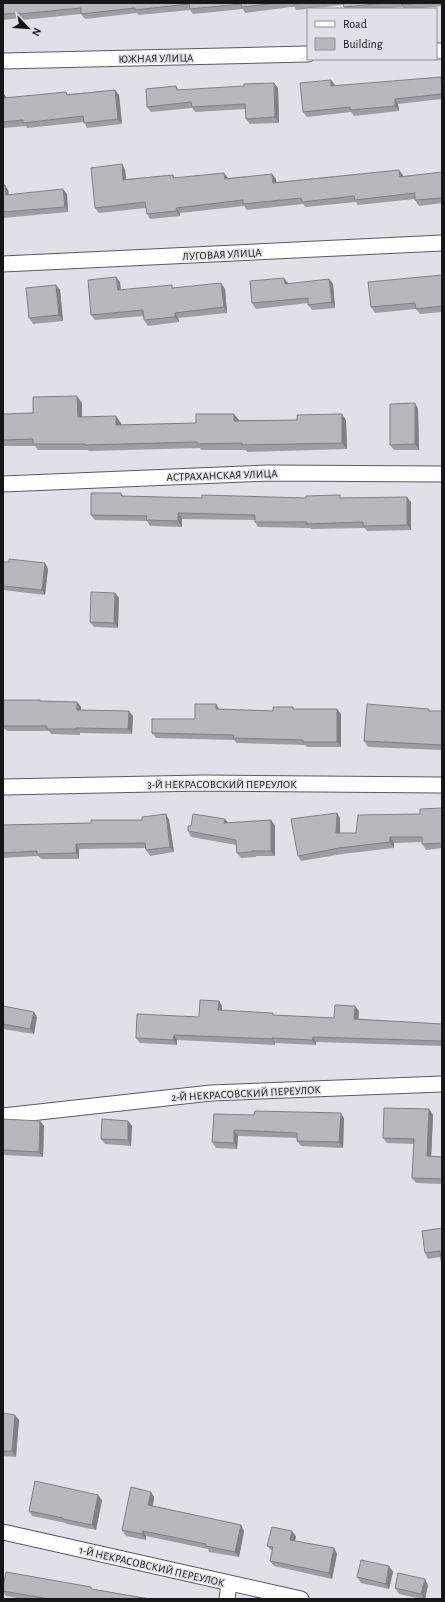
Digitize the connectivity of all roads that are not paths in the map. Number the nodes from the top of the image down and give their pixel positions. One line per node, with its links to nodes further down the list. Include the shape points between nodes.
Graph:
1 (307, 54): 2 (street, ЮЖНАЯ УЛИЦА)
2 (3, 61)
3 (442, 243): 4 (street, ЛУГОВАЯ УЛИЦА)
4 (3, 264)
5 (442, 474): 6 (street, АСТРАХАНСКАЯ УЛИЦА, via 270,473)
6 (3, 484)
7 (442, 785): 8 (street, 3-Й НЕКРАСОВСКИЙ ПЕРЕУЛОК, via 204,783)
8 (3, 787)
9 (442, 1084): 10 (street, 2-Й НЕКРАСОВСКИЙ ПЕРЕУЛОК, via 212,1093)
10 (3, 1116)
11 (3, 1532): 12 (street, 1-Й НЕКРАСОВСКИЙ ПЕРЕУЛОК)
12 (229, 1584): 13 (street); 14 (street, 1-Й НЕКРАСОВСКИЙ ПЕРЕУЛОК)
13 (227, 1599)
14 (301, 1599)

